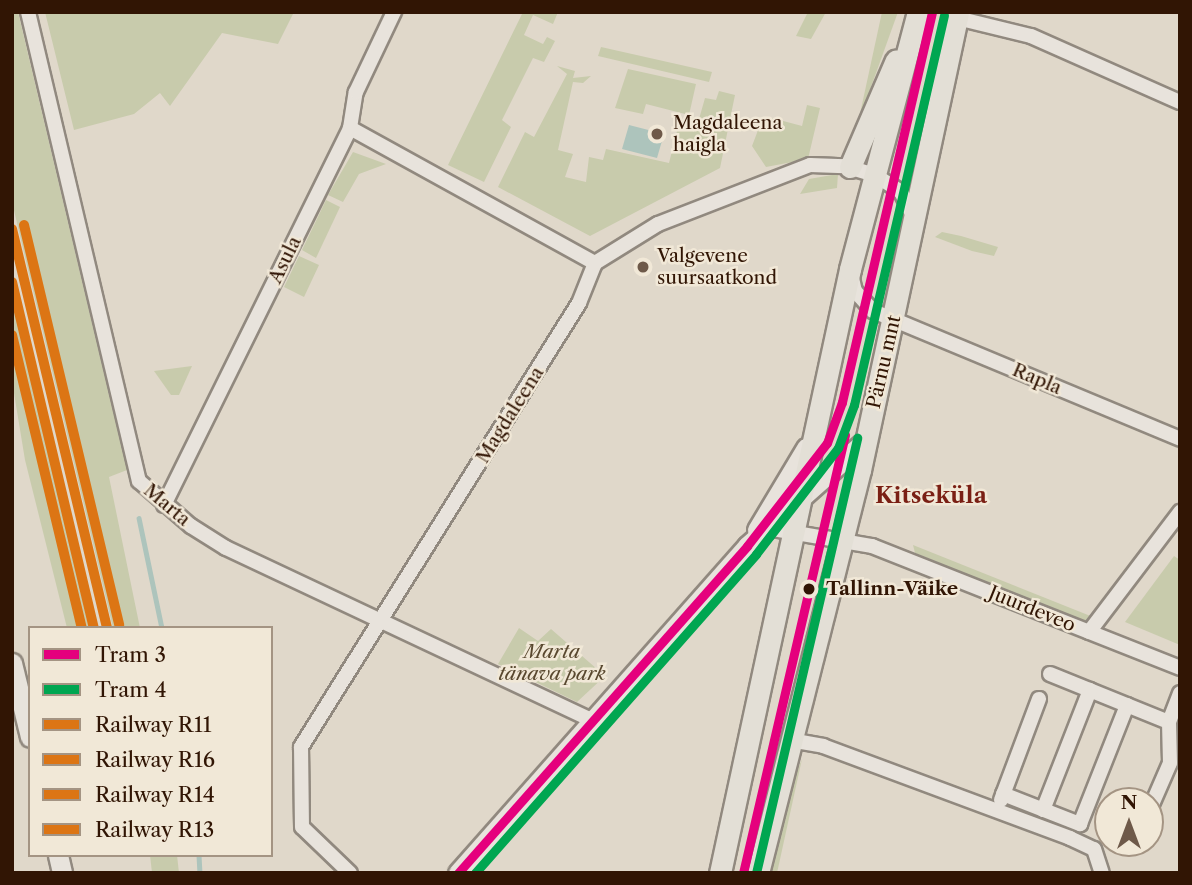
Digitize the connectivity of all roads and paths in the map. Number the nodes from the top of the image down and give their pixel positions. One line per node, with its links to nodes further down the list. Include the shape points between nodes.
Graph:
1 (28, 12): 19 (street, Marta, via 136,476)
2 (394, 12): 8 (street, Asula, via 356,92)
3 (918, 12): 6 (main road)
4 (958, 15): 5 (street); 11 (main road, Pärnu mnt)
5 (992, 18): 7 (street)
6 (912, 35): 9 (main road, via 888,73); 10 (main road)
7 (1180, 102)
8 (350, 128): 12 (street); 19 (street, Asula)
9 (850, 167): 10 (street); 12 (street, via 810,165 753,183 658,224)
10 (875, 175): 11 (street, via 901,192); 13 (main road)
11 (914, 217): 14 (main road, Pärnu mnt)
12 (594, 263): 25 (street, Magdaleena, via 579,303)
13 (850, 269): 14 (street, Rapla, via 865,304); 15 (main road)
14 (894, 320): 16 (street, Rapla); 17 (main road, Pärnu mnt)
15 (817, 426): 18 (main road); 24 (street)
16 (1180, 439)
17 (866, 440): 18 (street); 23 (main road, Pärnu mnt)
18 (804, 500): 21 (street); 22 (main road)
19 (164, 505): 25 (street, Marta, via 226,548)
20 (1180, 512): 26 (street)
21 (767, 527): 22 (street, Juurdeveo); 24 (street)
22 (798, 530): 23 (street, Juurdeveo); 45 (main road)
23 (844, 538): 26 (street, Juurdeveo); 38 (main road, Pärnu mnt)
24 (747, 546): 35 (street)
25 (383, 621): 35 (street, Marta); 43 (street, Magdaleena, via 301,747 302,827)
26 (1089, 632): 28 (street, Juurdeveo)
27 (12, 663): 30 (street)
28 (1180, 668)
29 (1050, 674): 31 (street)
30 (15, 688): 36 (street)
31 (1090, 690): 34 (street); 41 (street)
32 (1180, 693): 37 (street)
33 (1039, 699): 40 (street)
34 (1127, 705): 37 (street); 41 (street, via 1080,824)
35 (592, 720): 44 (street)
36 (28, 730)
37 (1173, 732): 39 (street, via 1170,763)
38 (790, 740): 42 (street, via 823,746); 46 (main road, Pärnu mnt)
39 (1160, 787)
40 (1003, 794): 41 (street); 42 (street)
41 (1043, 810)
42 (997, 812): 47 (street, via 1094,849)
43 (350, 873)
44 (458, 873)
45 (720, 873)
46 (758, 873)
47 (1102, 873)

